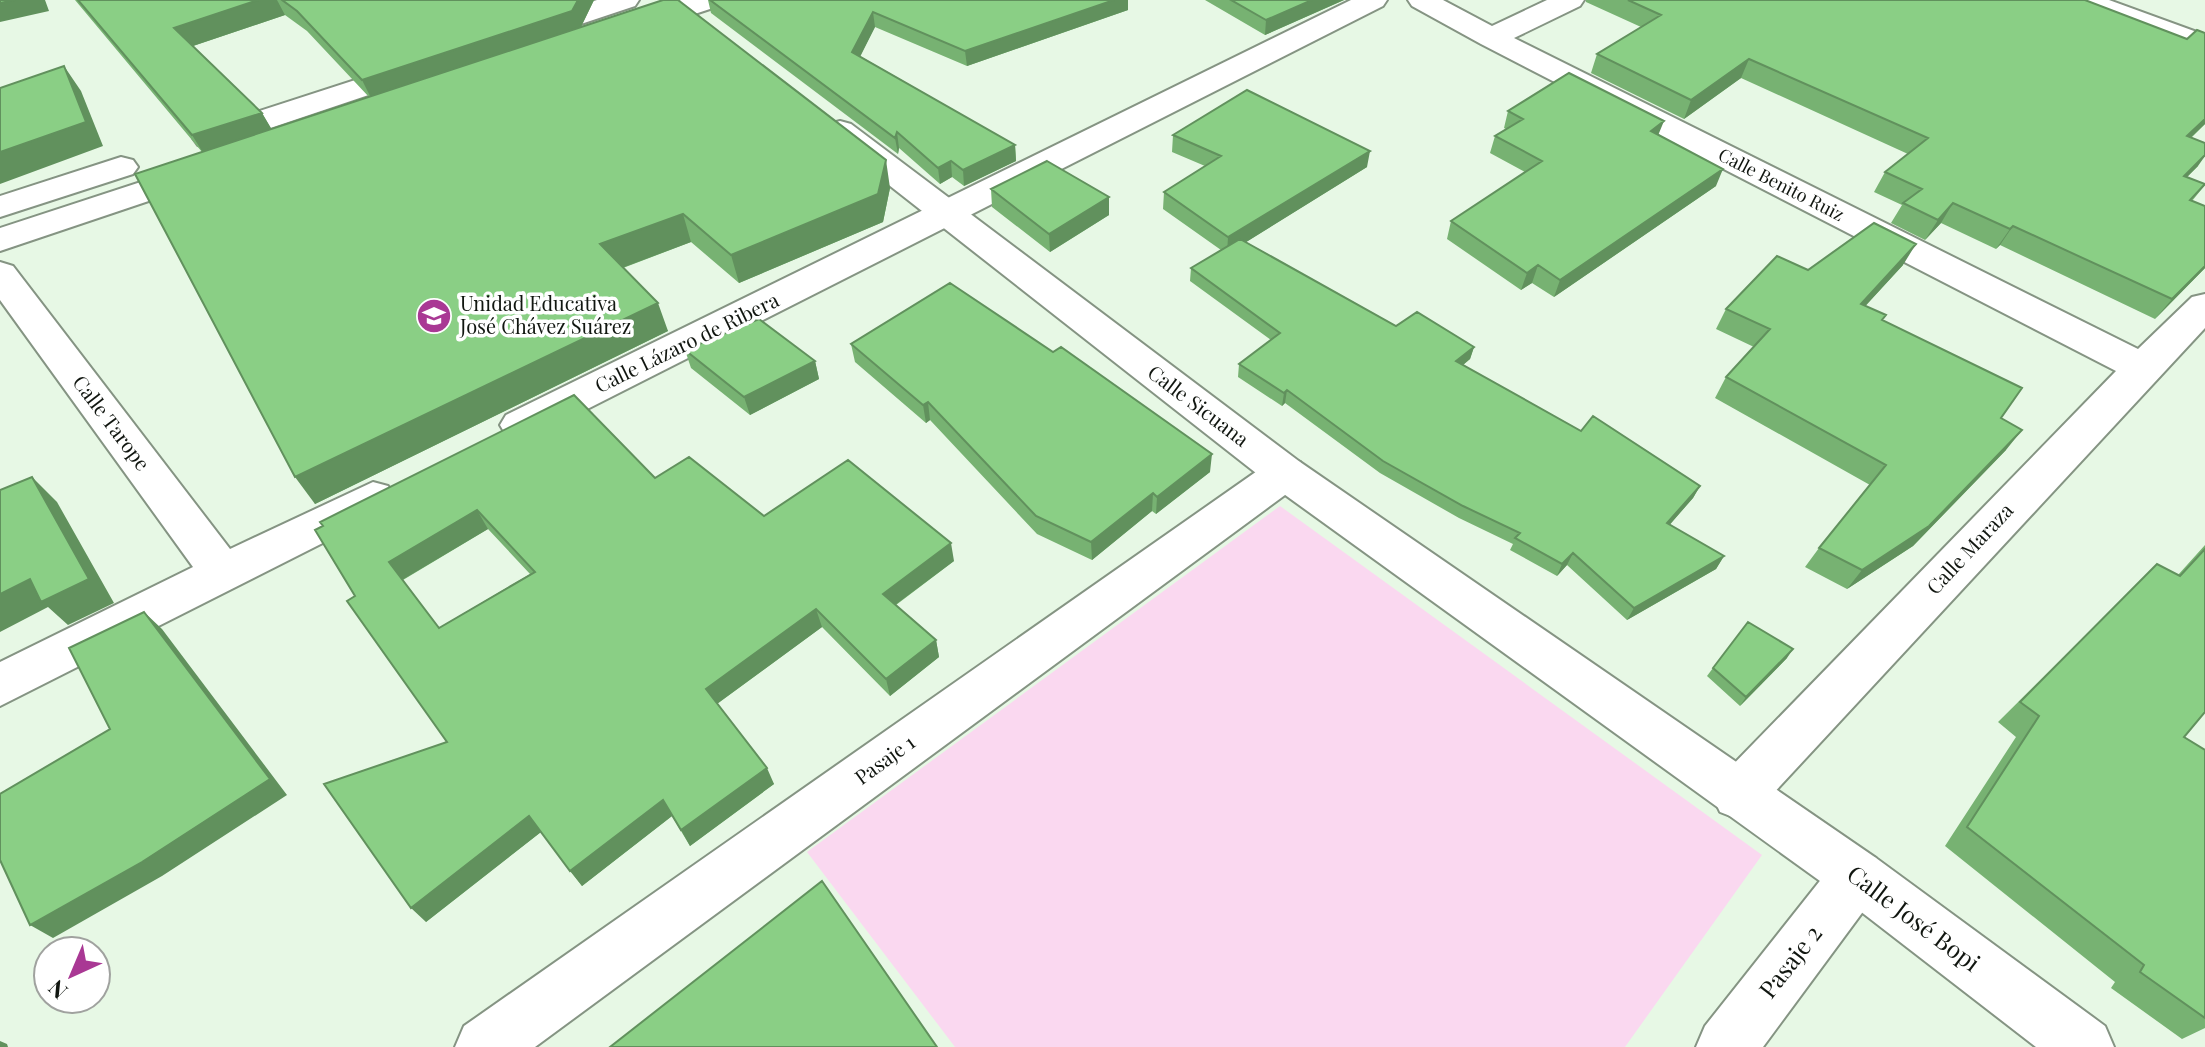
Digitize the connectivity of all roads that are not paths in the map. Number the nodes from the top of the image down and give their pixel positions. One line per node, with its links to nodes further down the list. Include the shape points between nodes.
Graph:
1 (625, 0): 9 (street)
2 (1373, 0): 16 (street, Calle Lázaro de Ribera)
3 (1422, 0): 8 (street, Calle Benito Ruiz)
4 (1570, 0): 8 (street)
5 (2082, 0): 10 (street)
6 (688, 3): 7 (street); 12 (street)
7 (721, 38)
8 (1491, 38): 20 (street, Calle Benito Ruiz)
9 (506, 39)
10 (2205, 45)
11 (446, 59): 15 (street)
12 (535, 59)
13 (431, 94): 17 (street)
14 (809, 106): 16 (street, Calle Sicuana)
15 (0, 207)
16 (946, 214): 21 (street, Calle Lázaro de Ribera); 22 (street, Calle Sicuana)
17 (0, 240)
18 (0, 274): 24 (street, Calle Tarope)
19 (2205, 306): 20 (street, Calle Maraza)
20 (2142, 368): 26 (street, Calle Maraza)
21 (492, 439)
22 (1285, 473): 26 (street, Calle Sicuana); 28 (street, Pasaje 1)
23 (406, 481): 24 (street)
24 (222, 573): 25 (street)
25 (0, 685)
26 (1738, 795): 27 (street, Calle José Bopi)
27 (1857, 876): 29 (street, Pasaje 2); 30 (street, Calle José Bopi)
28 (485, 1047)
29 (1726, 1047)
30 (2084, 1047)

